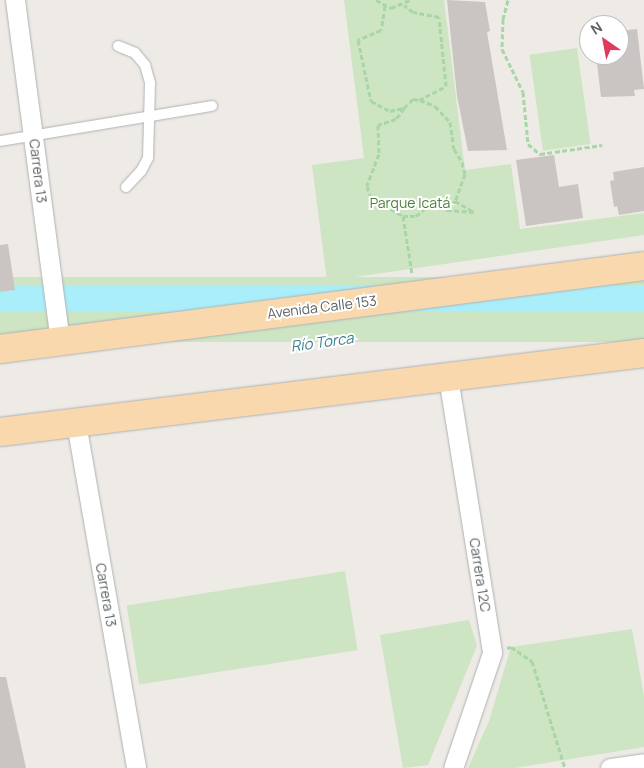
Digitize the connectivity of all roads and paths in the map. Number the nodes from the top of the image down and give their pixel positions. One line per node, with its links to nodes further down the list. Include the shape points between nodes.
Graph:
1 (15, 0): 12 (street, Carrera 13)
2 (376, 0): 6 (path)
3 (410, 0): 5 (path)
4 (508, 0): 14 (path, via 502,19 502,49 523,92 528,144 540,154)
5 (404, 5): 6 (path); 8 (path, via 413,12 439,17 446,86)
6 (385, 6): 10 (path, via 381,30 358,40 371,102 390,111)
7 (118, 46): 11 (lane, via 135,53 145,65 150,83)
8 (420, 100): 10 (path, via 413,99); 16 (path, via 435,106 450,122 454,149 465,174)
9 (212, 106): 11 (lane)
10 (404, 108): 18 (path, via 396,119 378,125 378,154 367,186 371,198)
11 (151, 116): 12 (lane); 15 (lane, via 148,158 142,171)
12 (33, 136): 13 (lane); 21 (street, Carrera 13)
13 (0, 141)
14 (602, 145)
15 (126, 187)
16 (455, 201): 17 (path); 17 (path, via 474,212)
17 (447, 210): 18 (path, via 436,199 416,216)
18 (403, 216): 20 (path)
19 (644, 266): 21 (main road, Avenida Calle 153)
20 (413, 277)
21 (60, 341): 22 (main road, Avenida Calle 153)
22 (0, 349)
23 (644, 353): 24 (main road)
24 (448, 377): 25 (main road); 27 (street, Carrera 12C)
25 (76, 423): 26 (main road); 29 (street, Carrera 13)
26 (0, 432)
27 (492, 652): 30 (street, Carrera 12C); 31 (path, via 511,647 532,661)
28 (644, 763): 32 (street)
29 (136, 768)
30 (453, 768)
31 (564, 768)
32 (610, 768)

